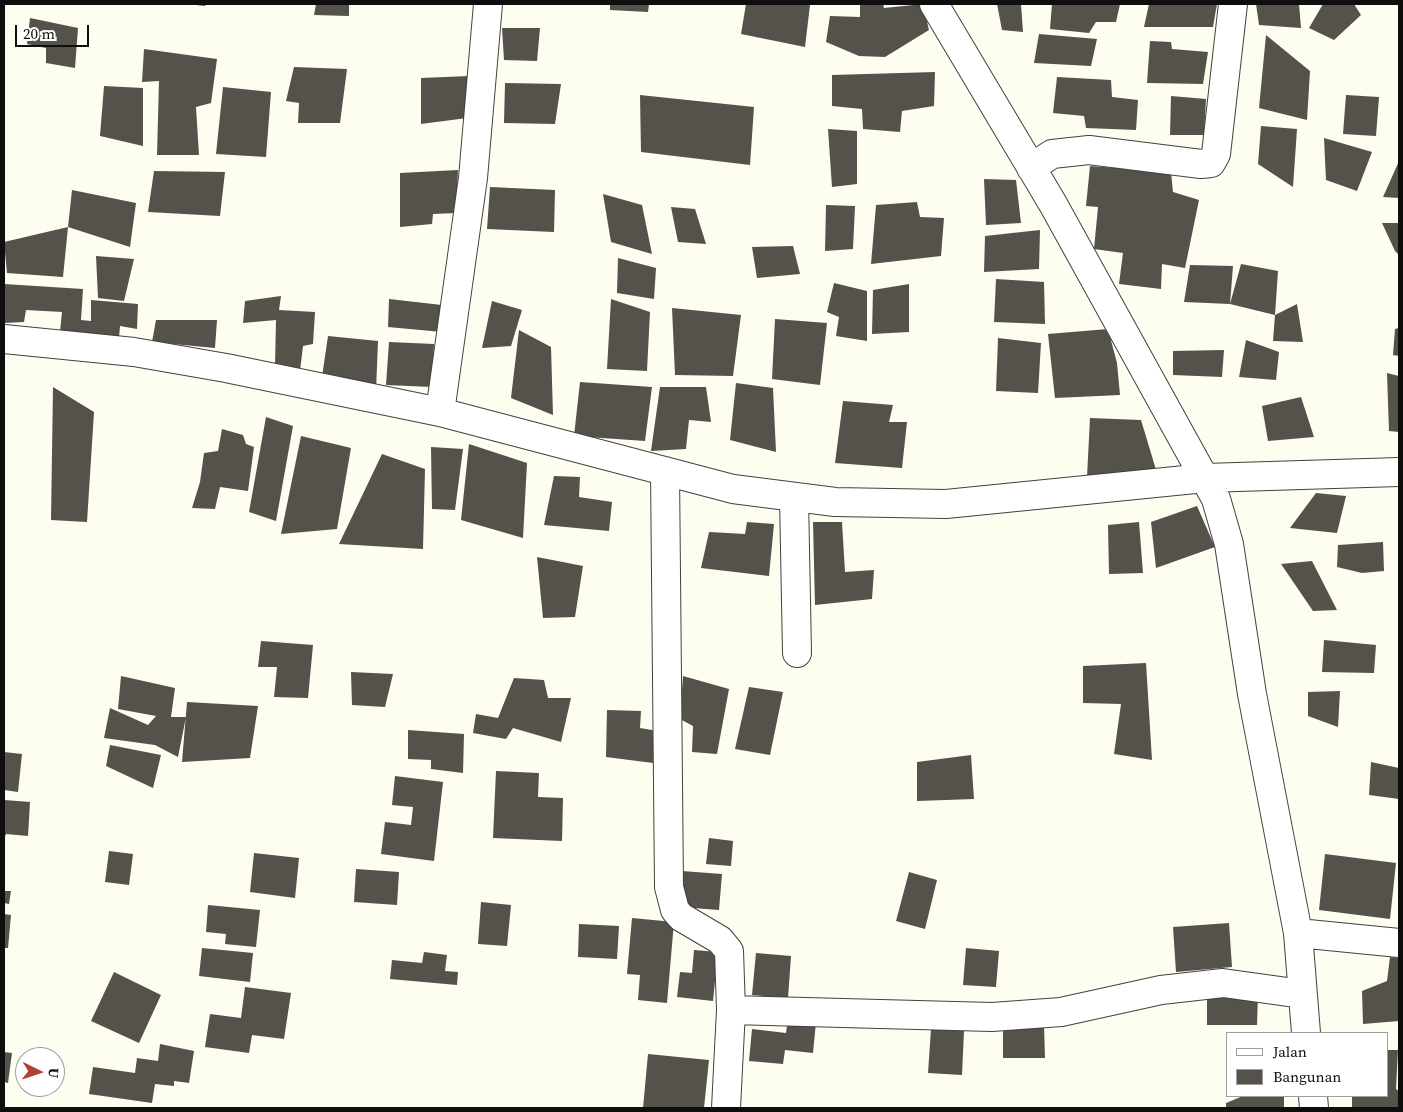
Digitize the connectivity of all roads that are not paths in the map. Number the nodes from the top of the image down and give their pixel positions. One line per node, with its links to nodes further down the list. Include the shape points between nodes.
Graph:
1 (488, 4): 6 (street, via 473,178)
2 (934, 4): 4 (street)
3 (1233, 4): 4 (street, via 1216,154 1211,163 1088,150 1052,154)
4 (1031, 168): 9 (street)
5 (4, 338): 6 (street, via 152,355)
6 (440, 412): 7 (street)
7 (665, 471): 10 (street, via 734,489); 15 (street, via 669,887 673,905 681,917 720,940 729,951)
8 (1399, 472): 9 (street)
9 (1205, 478): 10 (street, via 946,504 836,502); 12 (street, via 1216,499 1229,544 1252,694)
10 (794, 497): 11 (street)
11 (796, 653)
12 (1298, 933): 13 (street); 14 (street)
13 (1399, 943)
14 (1302, 994): 15 (street, via 1223,984 1189,986 1061,1012 992,1017); 16 (street)
15 (731, 1010): 17 (street)
16 (1306, 1032)
17 (726, 1108)

